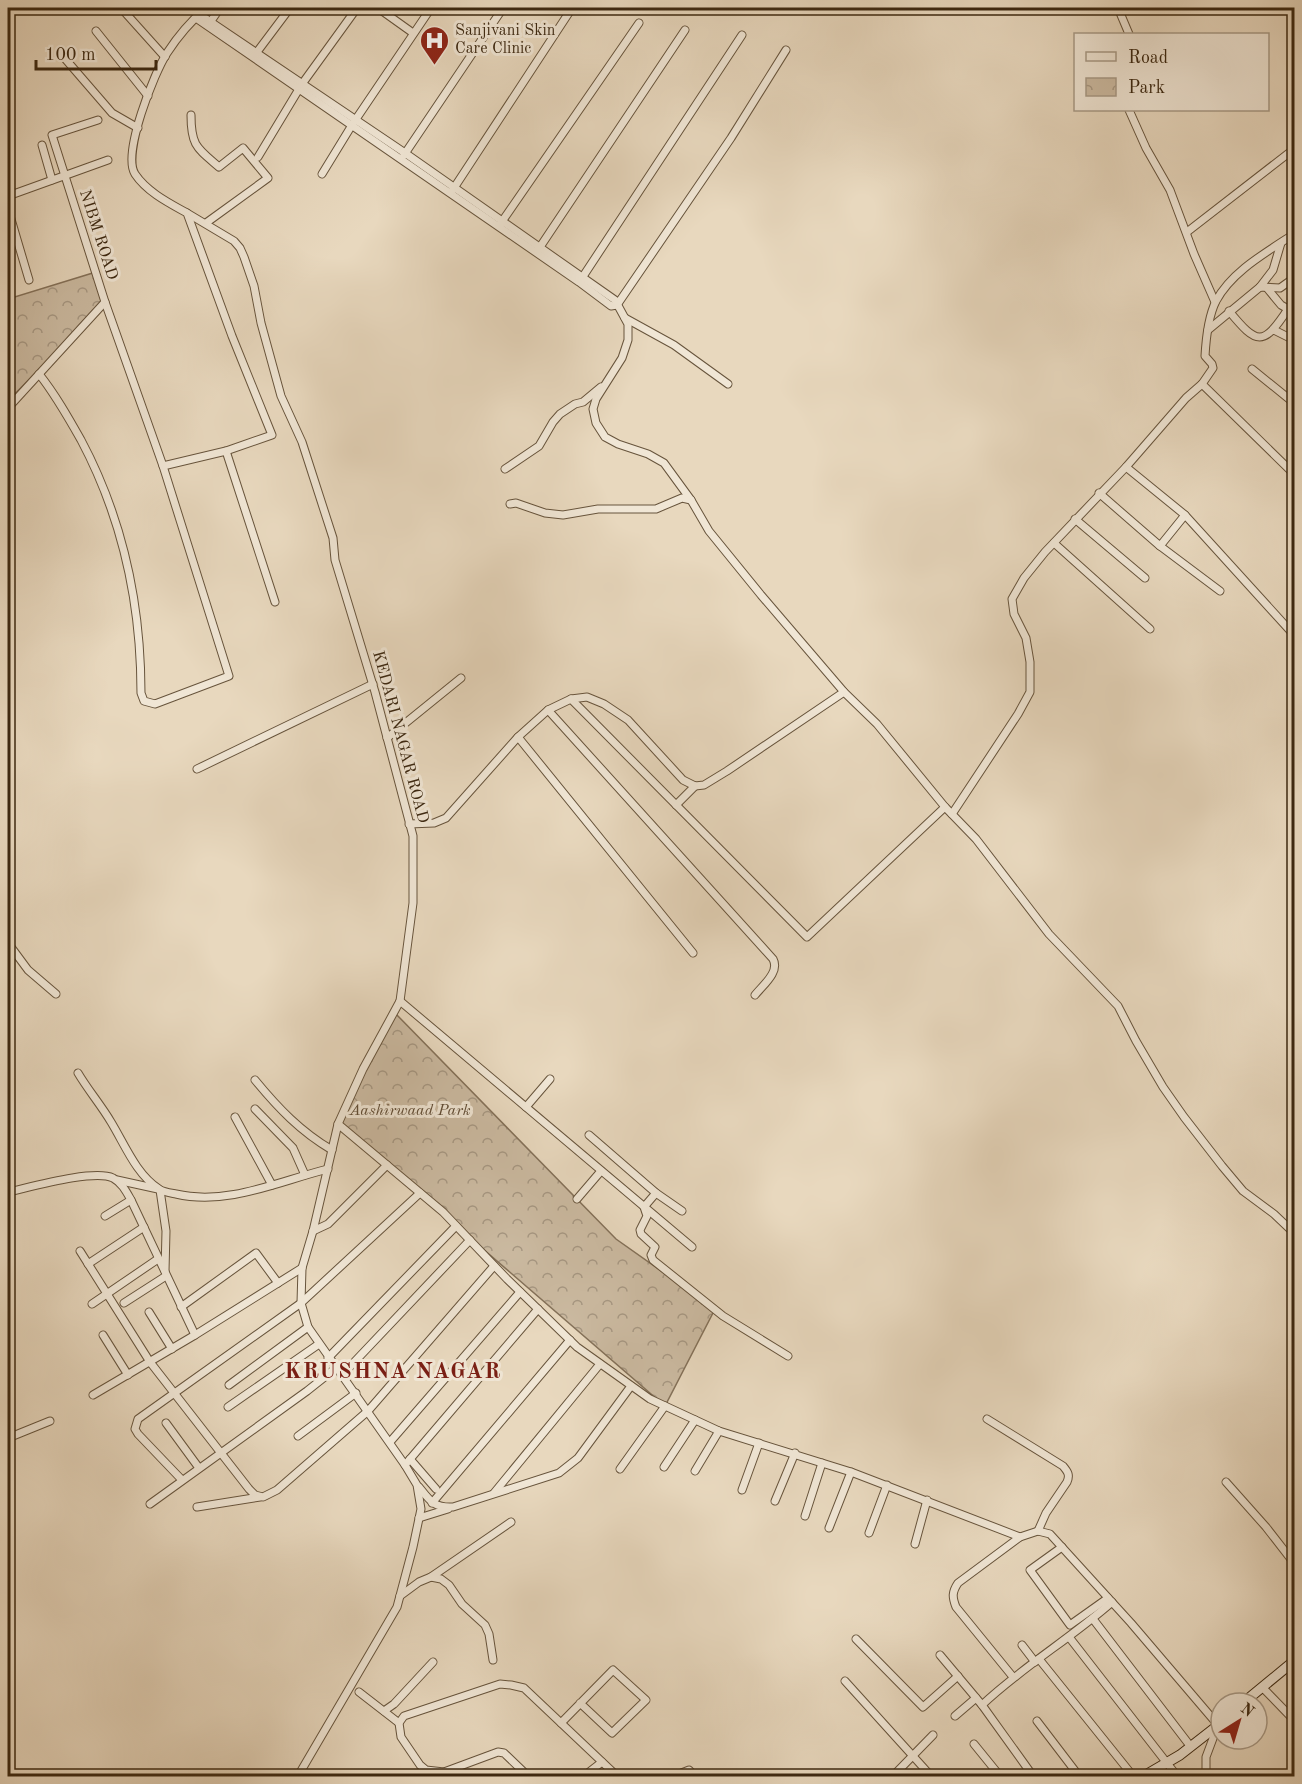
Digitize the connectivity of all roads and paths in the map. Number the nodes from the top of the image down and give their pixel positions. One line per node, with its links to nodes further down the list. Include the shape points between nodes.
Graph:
1 (121, 8): 23 (street)
2 (190, 8): 12 (street)
3 (206, 8): 12 (street)
4 (220, 8): 13 (street)
5 (290, 8): 22 (street)
6 (357, 8): 24 (street)
7 (378, 8): 17 (street)
8 (431, 8): 17 (street)
9 (503, 8): 33 (street)
10 (572, 8): 39 (street)
11 (1118, 8): 18 (street)
12 (198, 15): 13 (street); 22 (street); 23 (street)
13 (211, 21): 22 (street)
14 (639, 23): 44 (street)
15 (685, 30): 48 (street)
16 (96, 31): 25 (street)
17 (413, 33): 29 (street)
18 (1128, 33)
19 (742, 35): 50 (street)
20 (786, 50): 55 (street, via 732,138)
21 (61, 54): 30 (street, via 112,113)
22 (254, 56): 24 (street)
23 (165, 57): 25 (street)
24 (301, 87): 29 (street); 34 (street)
25 (148, 96): 30 (street)
26 (1129, 111): 45 (street)
27 (191, 115): 43 (street, via 196,147 219,167 243,148 268,178)
28 (98, 120): 37 (street, NIBM ROAD, via 52,135)
29 (354, 123): 33 (street); 36 (street)
30 (138, 128): 42 (street, via 131,152 135,174 163,200)
31 (42, 145): 38 (street)
32 (1294, 149): 45 (street)
33 (403, 156): 39 (street)
34 (258, 157)
35 (108, 160): 37 (street)
36 (322, 174)
37 (65, 176): 38 (street); 53 (street, NIBM ROAD)
38 (52, 180): 40 (street)
39 (452, 191): 44 (street)
40 (8, 196)
41 (8, 209): 51 (street)
42 (187, 213): 43 (street, KEDARI NAGAR ROAD); 69 (street, via 272,435)
43 (206, 223): 87 (street, KEDARI NAGAR ROAD, via 234,241 244,257 281,396 302,442 333,538 335,560)
44 (500, 224): 48 (street)
45 (1187, 232): 54 (street)
46 (1294, 234): 47 (street)
47 (1281, 243): 52 (street); 54 (street, via 1240,272)
48 (538, 251): 50 (street)
49 (1294, 278): 52 (street, via 1280,288)
50 (581, 279): 55 (street, via 611,306)
51 (29, 280)
52 (1264, 287): 56 (street, via 1281,305); 57 (street)
53 (105, 302): 63 (street, NIBM ROAD); 70 (street)
54 (1215, 302): 59 (street)
55 (617, 305): 58 (street)
56 (1291, 308): 60 (street)
57 (1229, 311): 59 (street); 60 (street, via 1252,336 1260,337)
58 (625, 318): 64 (street, via 628,340); 65 (street, via 674,345)
59 (1208, 330): 66 (street, via 1205,356 1213,368)
60 (1274, 330): 61 (street)
61 (1294, 340)
62 (1252, 369): 67 (street)
63 (39, 374): 68 (street, NIBM ROAD); 70 (street, via 84,446 114,513 136,606 141,693 144,701 155,704 229,675)
64 (606, 383): 72 (street, via 560,414 539,446); 75 (street, via 593,409 605,437 664,463)
65 (728, 384)
66 (1202, 384): 71 (street); 73 (street)
67 (1294, 403)
68 (8, 408)
69 (226, 451): 70 (street); 83 (street)
70 (163, 466)
71 (1126, 467): 74 (street); 77 (street)
72 (505, 469)
73 (1294, 474)
74 (1099, 493): 78 (street); 80 (street)
75 (691, 500): 76 (street, via 682,498 656,509 598,509 563,514); 88 (street, via 709,531)
76 (510, 504)
77 (1185, 515): 80 (street); 85 (street)
78 (1075, 519): 79 (street); 81 (street)
79 (1054, 543): 84 (street); 97 (street, via 1012,599 1014,614 1026,638 1030,692)
80 (1160, 546): 82 (street)
81 (1145, 578)
82 (1220, 591)
83 (275, 602)
84 (1150, 628)
85 (1294, 635)
86 (461, 678): 92 (street)
87 (373, 684): 92 (street, KEDARI NAGAR ROAD); 93 (street)
88 (844, 692): 94 (street, via 727,771); 96 (street, via 877,723)
89 (571, 699): 90 (street); 94 (street, via 587,697 628,720 683,780); 95 (street)
90 (548, 710): 91 (street); 102 (street, via 775,963 775,970)
91 (518, 737): 98 (street, via 446,818 434,823); 100 (street)
92 (387, 738): 98 (street, KEDARI NAGAR ROAD)
93 (197, 769)
94 (695, 786): 95 (street)
95 (676, 805): 96 (street, via 807,937)
96 (945, 807): 97 (street)
97 (952, 814): 131 (street, via 1057,942 1118,1006 1163,1087 1227,1173)
98 (409, 824): 103 (street, KEDARI NAGAR ROAD, via 413,903)
99 (8, 943): 101 (street, via 28,970)
100 (693, 953)
101 (56, 994)
102 (755, 995)
103 (400, 1002): 107 (street); 110 (street, KEDARI NAGAR ROAD)
104 (78, 1073): 119 (street, via 132,1158)
105 (550, 1079): 107 (street)
106 (255, 1080): 112 (street, via 290,1119)
107 (526, 1107): 115 (street)
108 (255, 1109): 116 (street, via 293,1148)
109 (235, 1117): 118 (street)
110 (338, 1124): 112 (street, KEDARI NAGAR ROAD); 113 (street)
111 (589, 1135): 121 (street)
112 (332, 1150): 114 (street, KEDARI NAGAR ROAD)
113 (387, 1165): 122 (street); 130 (street, via 328,1224)
114 (328, 1169): 116 (street); 130 (street, KEDARI NAGAR ROAD)
115 (601, 1171): 123 (street); 125 (street)
116 (305, 1175): 118 (street)
117 (115, 1180): 119 (street); 120 (street, via 94,1175); 124 (street)
118 (272, 1185): 119 (street, via 208,1198)
119 (159, 1190): 139 (street, via 166,1231)
120 (8, 1192)
121 (656, 1192): 125 (street); 126 (street)
122 (420, 1193): 128 (street); 144 (street)
123 (577, 1198)
124 (131, 1200): 127 (street); 129 (street)
125 (644, 1207): 133 (street); 155 (street, via 647,1216 640,1234 655,1247 653,1260 723,1316)
126 (682, 1211)
127 (105, 1216)
128 (456, 1226): 132 (street); 156 (street)
129 (144, 1227): 135 (street); 136 (street)
130 (314, 1231): 138 (street, KEDARI NAGAR ROAD)
131 (1294, 1233)
132 (470, 1240): 137 (street); 161 (street)
133 (692, 1247)
134 (80, 1251): 136 (street)
135 (158, 1259): 139 (street); 142 (street)
136 (88, 1264): 142 (street)
137 (494, 1266): 141 (street); 169 (street)
138 (302, 1268): 140 (street); 144 (street, KEDARI NAGAR ROAD)
139 (165, 1274): 143 (street); 146 (street)
140 (278, 1283): 146 (street, via 256,1253); 151 (street)
141 (520, 1292): 147 (street); 177 (street)
142 (107, 1293): 145 (street); 157 (street)
143 (124, 1303)
144 (301, 1303): 149 (street, KEDARI NAGAR ROAD); 166 (street)
145 (92, 1304)
146 (181, 1307): 151 (street)
147 (538, 1309): 152 (street); 181 (street)
148 (149, 1312): 154 (street)
149 (308, 1327): 153 (street, KEDARI NAGAR ROAD); 162 (street)
150 (103, 1335): 160 (street)
151 (195, 1335): 154 (street)
152 (570, 1340): 158 (street); 198 (street)
153 (319, 1344): 156 (street, KEDARI NAGAR ROAD); 167 (street)
154 (172, 1349): 157 (street)
155 (788, 1356)
156 (328, 1358): 159 (street, KEDARI NAGAR ROAD)
157 (150, 1362): 160 (street); 166 (street)
158 (600, 1364): 163 (street); 194 (street)
159 (336, 1368): 161 (street, KEDARI NAGAR ROAD); 179 (street)
160 (129, 1375): 165 (street)
161 (342, 1375): 164 (street, KEDARI NAGAR ROAD)
162 (229, 1385)
163 (631, 1386): 168 (street); 194 (street, via 578,1458 559,1473)
164 (356, 1393): 169 (street, KEDARI NAGAR ROAD); 175 (street)
165 (93, 1395)
166 (175, 1395): 179 (street); 188 (street, via 138,1419 135,1429)
167 (228, 1407)
168 (665, 1407): 171 (street); 185 (street)
169 (368, 1411): 177 (street, KEDARI NAGAR ROAD); 195 (street, via 277,1490)
170 (987, 1419): 206 (street, via 1068,1472 1067,1482)
171 (695, 1420): 174 (street); 183 (street)
172 (50, 1421): 176 (street)
173 (166, 1423): 184 (street)
174 (719, 1431): 178 (street); 186 (street)
175 (298, 1436)
176 (8, 1438)
177 (390, 1442): 181 (street, KEDARI NAGAR ROAD)
178 (759, 1443): 180 (street); 193 (street)
179 (221, 1451): 184 (street); 195 (street, via 249,1489)
180 (795, 1453): 182 (street); 196 (street)
181 (408, 1462): 190 (street, KEDARI NAGAR ROAD); 192 (street)
182 (822, 1463): 187 (street); 202 (street)
183 (664, 1467)
184 (199, 1468): 188 (street)
185 (620, 1469)
186 (695, 1471)
187 (851, 1472): 191 (street); 205 (street)
188 (182, 1480): 199 (street)
189 (1226, 1482): 211 (street)
190 (417, 1485): 198 (street); 203 (street, KEDARI NAGAR ROAD)
191 (887, 1485): 197 (street); 207 (street)
192 (436, 1489)
193 (742, 1490)
194 (494, 1493): 200 (street)
195 (263, 1497): 201 (street)
196 (775, 1500)
197 (927, 1500): 208 (street); 209 (street)
198 (432, 1503): 200 (street, via 442,1508)
199 (150, 1504)
200 (453, 1507): 203 (street)
201 (197, 1508)
202 (805, 1516)
203 (419, 1518): 213 (street, KEDARI NAGAR ROAD)
204 (511, 1522): 212 (street)
205 (829, 1528)
206 (1038, 1531): 208 (street); 210 (street, via 1050,1534)
207 (869, 1533)
208 (1020, 1537): 225 (street, via 958,1584 952,1598)
209 (915, 1544)
210 (1062, 1547): 214 (street); 214 (street, via 1030,1570 1070,1625)
211 (1294, 1563)
212 (431, 1577): 213 (street); 220 (street, via 449,1585 462,1604 485,1625)
213 (400, 1596): 251 (street, KEDARI NAGAR ROAD, via 392,1617)
214 (1110, 1600): 215 (street); 234 (street)
215 (1093, 1618): 216 (street); 243 (street)
216 (1069, 1637): 221 (street); 247 (street)
217 (856, 1639): 224 (street, via 923,1707)
218 (1022, 1645): 221 (street)
219 (940, 1655): 224 (street)
220 (493, 1660)
221 (1037, 1660): 225 (street); 262 (street)
222 (433, 1662): 233 (street)
223 (1293, 1664): 227 (main road)
224 (958, 1676): 230 (street)
225 (1013, 1677): 232 (street)
226 (844, 1681): 245 (street)
227 (1262, 1687): 228 (main road); 236 (street)
228 (1258, 1691)
229 (359, 1692): 233 (street)
230 (976, 1698): 232 (street); 235 (street)
231 (580, 1703): 231 (street, via 613,1670 645,1700 612,1733); 239 (street)
232 (982, 1705): 260 (street)
233 (384, 1712): 238 (street)
234 (1209, 1712)
235 (955, 1716)
236 (1294, 1720)
237 (1037, 1721): 261 (street)
238 (399, 1723): 239 (street, via 404,1716 500,1684 524,1688); 248 (street, via 401,1737)
239 (561, 1723): 246 (street)
240 (1209, 1733): 243 (main road)
241 (933, 1735): 245 (street)
242 (974, 1744): 259 (street)
243 (1191, 1747): 247 (main road)
244 (1209, 1750): 265 (street)
245 (913, 1756): 257 (street); 258 (street)
246 (602, 1762): 254 (street); 255 (street)
247 (1167, 1763): 263 (main road); 264 (street)
248 (426, 1770): 250 (street); 252 (street)
249 (692, 1773): 256 (street)
250 (446, 1774): 253 (street, via 498,1752)
251 (298, 1776)
252 (420, 1776)
253 (528, 1776)
254 (584, 1776)
255 (617, 1776)
256 (674, 1776)
257 (893, 1776)
258 (931, 1776)
259 (1000, 1776)
260 (1033, 1776)
261 (1079, 1776)
262 (1133, 1776)
263 (1144, 1776)
264 (1177, 1776)
265 (1206, 1776)

